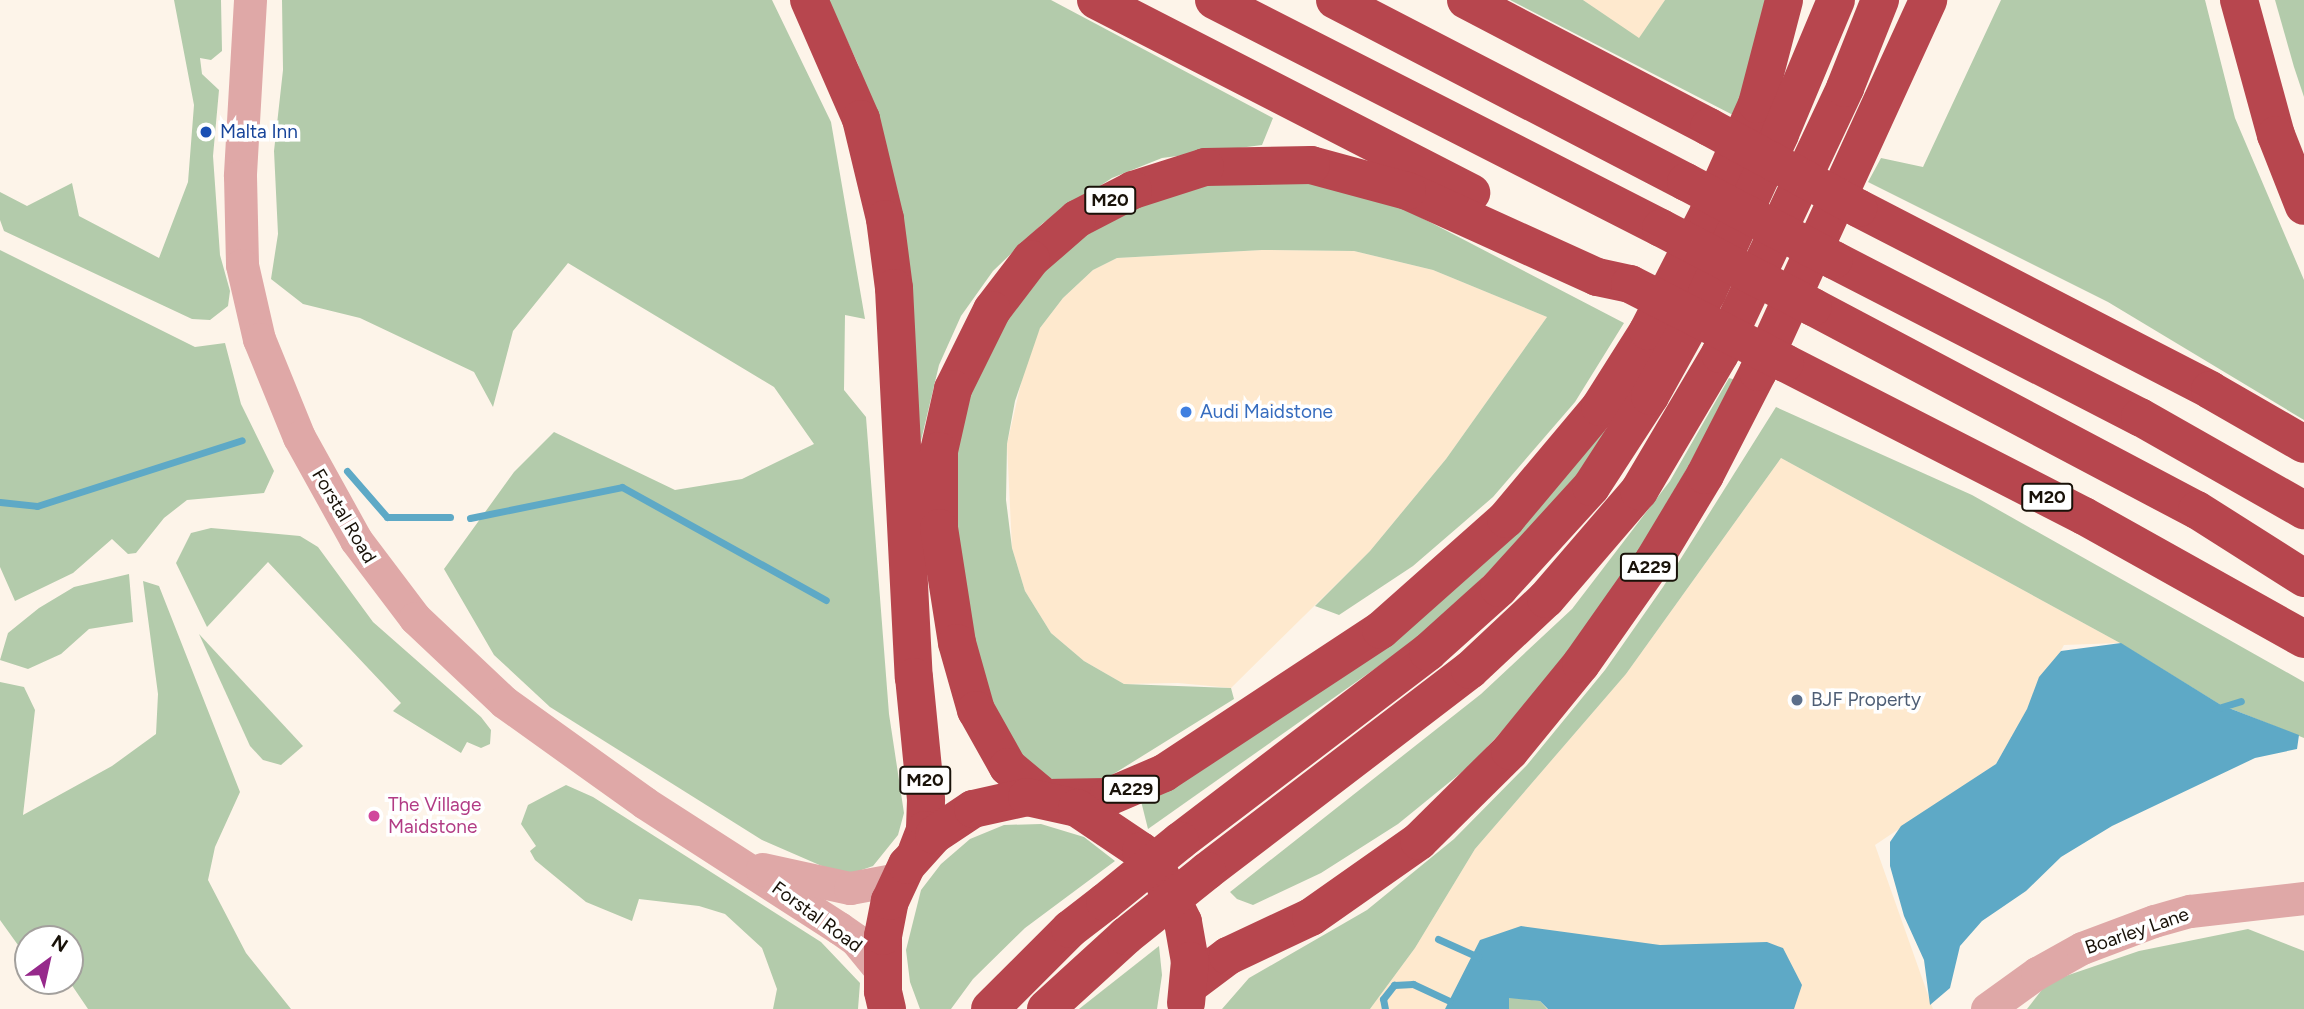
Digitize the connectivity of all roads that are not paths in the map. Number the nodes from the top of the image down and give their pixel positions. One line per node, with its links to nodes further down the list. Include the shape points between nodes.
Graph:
1 (250, 0): 19 (street, Forstal Road, via 240,176 242,265 259,339 299,437 332,501 390,589 464,667 568,750)
2 (809, 0): 20 (highway, M20, via 861,119 878,181 894,288 904,530 926,800 925,830)
3 (1096, 0): 13 (highway, M20, via 1605,262)
4 (1214, 0): 16 (highway, bridge, via 2197,510)
5 (1335, 0): 15 (highway, bridge, via 2140,417)
6 (1466, 0): 14 (highway, bridge, via 2210,390)
7 (1784, 0): 18 (highway, A229, via 1757,104 1648,331 1600,407 1506,519 1381,630 1164,773 1108,797)
8 (1836, 0): 24 (highway, bridge, via 1707,293 1650,396 1591,487 1499,588 1428,652 1070,929)
9 (1880, 0): 25 (highway, A229, bridge, via 1845,88 1720,354 1639,491 1562,582 1470,670 1207,871)
10 (1928, 0): 22 (highway, A229, via 1758,372 1705,475 1654,560 1581,664 1510,751 1419,841 1311,917 1228,956)
11 (2239, 0): 12 (highway, via 2276,135)
12 (2304, 206)
13 (1630, 284): 17 (highway, M20, bridge, via 2084,516); 18 (highway, M20, via 1597,278 1407,191 1311,165 1229,163 1196,169 1105,202 1055,238 1011,282 974,341 945,420 936,486 944,579 966,682 998,753 1022,781)
14 (2304, 444)
15 (2304, 510)
16 (2304, 578)
17 (2304, 639)
18 (1045, 798): 20 (highway, via 1015,798 973,809); 22 (highway, via 1104,822 1141,851 1154,868 1183,922 1190,961)
19 (746, 865): 20 (street, Forstal Road, via 835,887); 23 (street, Forstal Road, via 856,940)
20 (908, 865): 23 (highway, via 886,916)
21 (2304, 898): 26 (street, Boarley Lane, via 2190,911 2154,921 2082,948 2037,972)
22 (1186, 997)
23 (884, 999)
24 (990, 1009)
25 (1046, 1009)
26 (1987, 1009)

